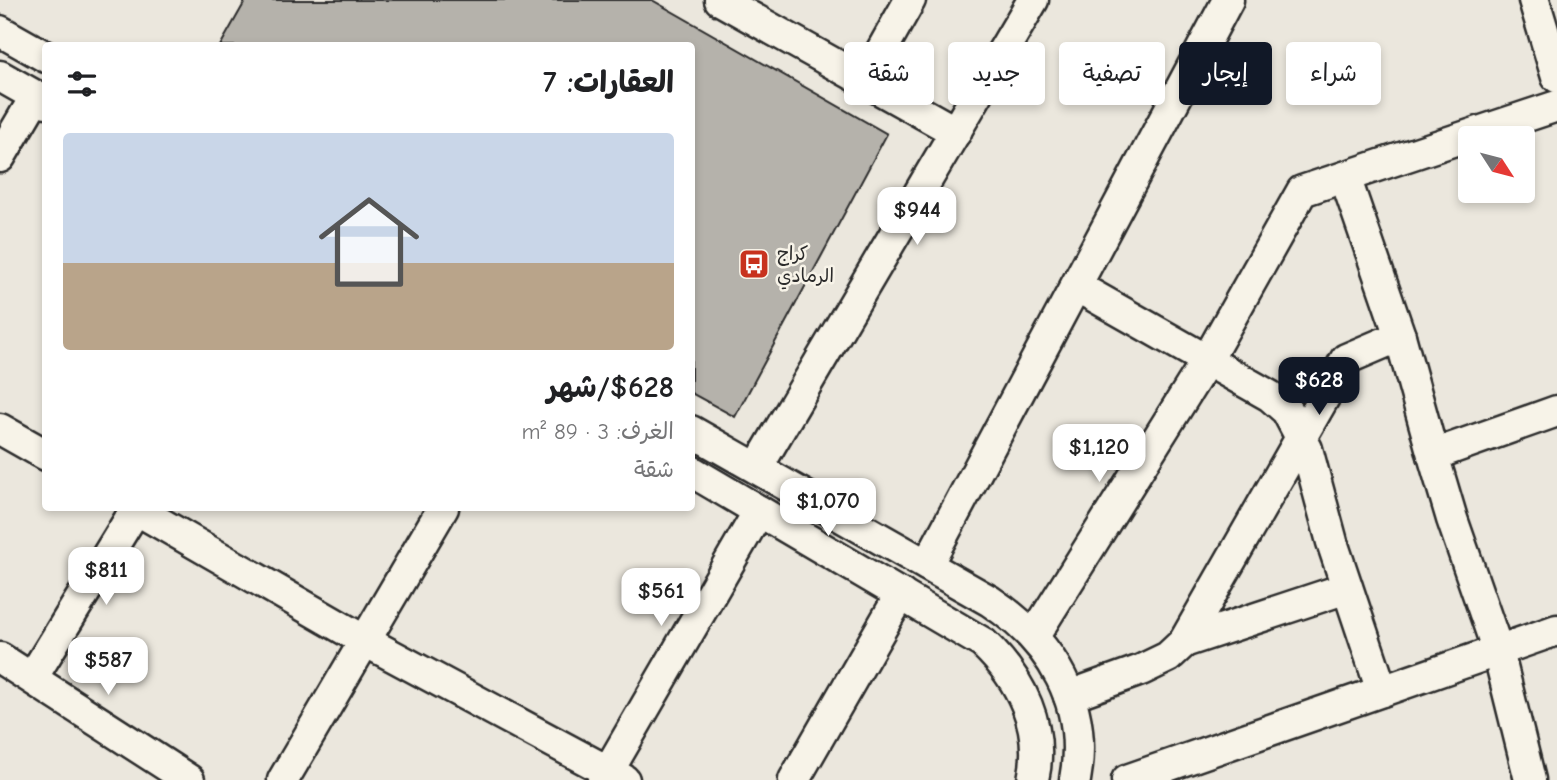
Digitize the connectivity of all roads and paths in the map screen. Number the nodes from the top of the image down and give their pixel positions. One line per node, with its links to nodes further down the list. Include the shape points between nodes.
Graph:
1 (720, 0): 9 (street)
2 (910, 0): 7 (street)
3 (1033, 0): 15 (street)
4 (1228, 0): 18 (street)
5 (1534, 0): 11 (street)
6 (0, 31): 8 (street)
7 (886, 42)
8 (42, 55)
9 (844, 69)
10 (0, 76): 12 (street)
11 (1557, 77)
12 (41, 99): 16 (street)
13 (908, 105): 15 (street)
14 (1557, 106): 17 (street)
15 (956, 132): 27 (street)
16 (0, 157)
17 (1345, 177): 19 (street); 20 (street, via 1302,191)
18 (1076, 286): 20 (street); 33 (street)
19 (1400, 336): 24 (street, via 1346,359); 26 (street)
20 (1207, 360): 24 (street, via 1270,396 1287,411); 37 (street)
21 (1557, 411): 26 (street)
22 (0, 429): 25 (street)
23 (695, 433): 27 (street)
24 (1301, 437): 34 (street); 39 (street)
25 (42, 453)
26 (1433, 455): 40 (street)
27 (757, 468): 33 (street)
28 (695, 473): 32 (street)
29 (133, 511): 42 (street)
30 (140, 511): 38 (street)
31 (441, 511): 38 (street)
32 (758, 511): 35 (street); 45 (street)
33 (927, 565): 37 (street, via 1014,616)
34 (1347, 588): 39 (street); 43 (street)
35 (901, 593): 48 (street); 49 (street, via 983,643 1017,682 1036,737)
36 (1557, 630): 40 (street)
37 (1034, 636): 44 (street, via 1055,664)
38 (365, 641): 45 (street); 47 (street)
39 (1184, 642): 44 (street, via 1168,657 1141,670)
40 (1498, 651): 43 (street); 52 (street)
41 (0, 657): 42 (street)
42 (32, 678): 46 (street)
43 (1382, 691): 51 (street)
44 (1069, 696): 50 (street, via 1077,729)
45 (612, 777)
46 (189, 780)
47 (283, 780)
48 (794, 780)
49 (1034, 780)
50 (1075, 780)
51 (1127, 780)
52 (1530, 780)

